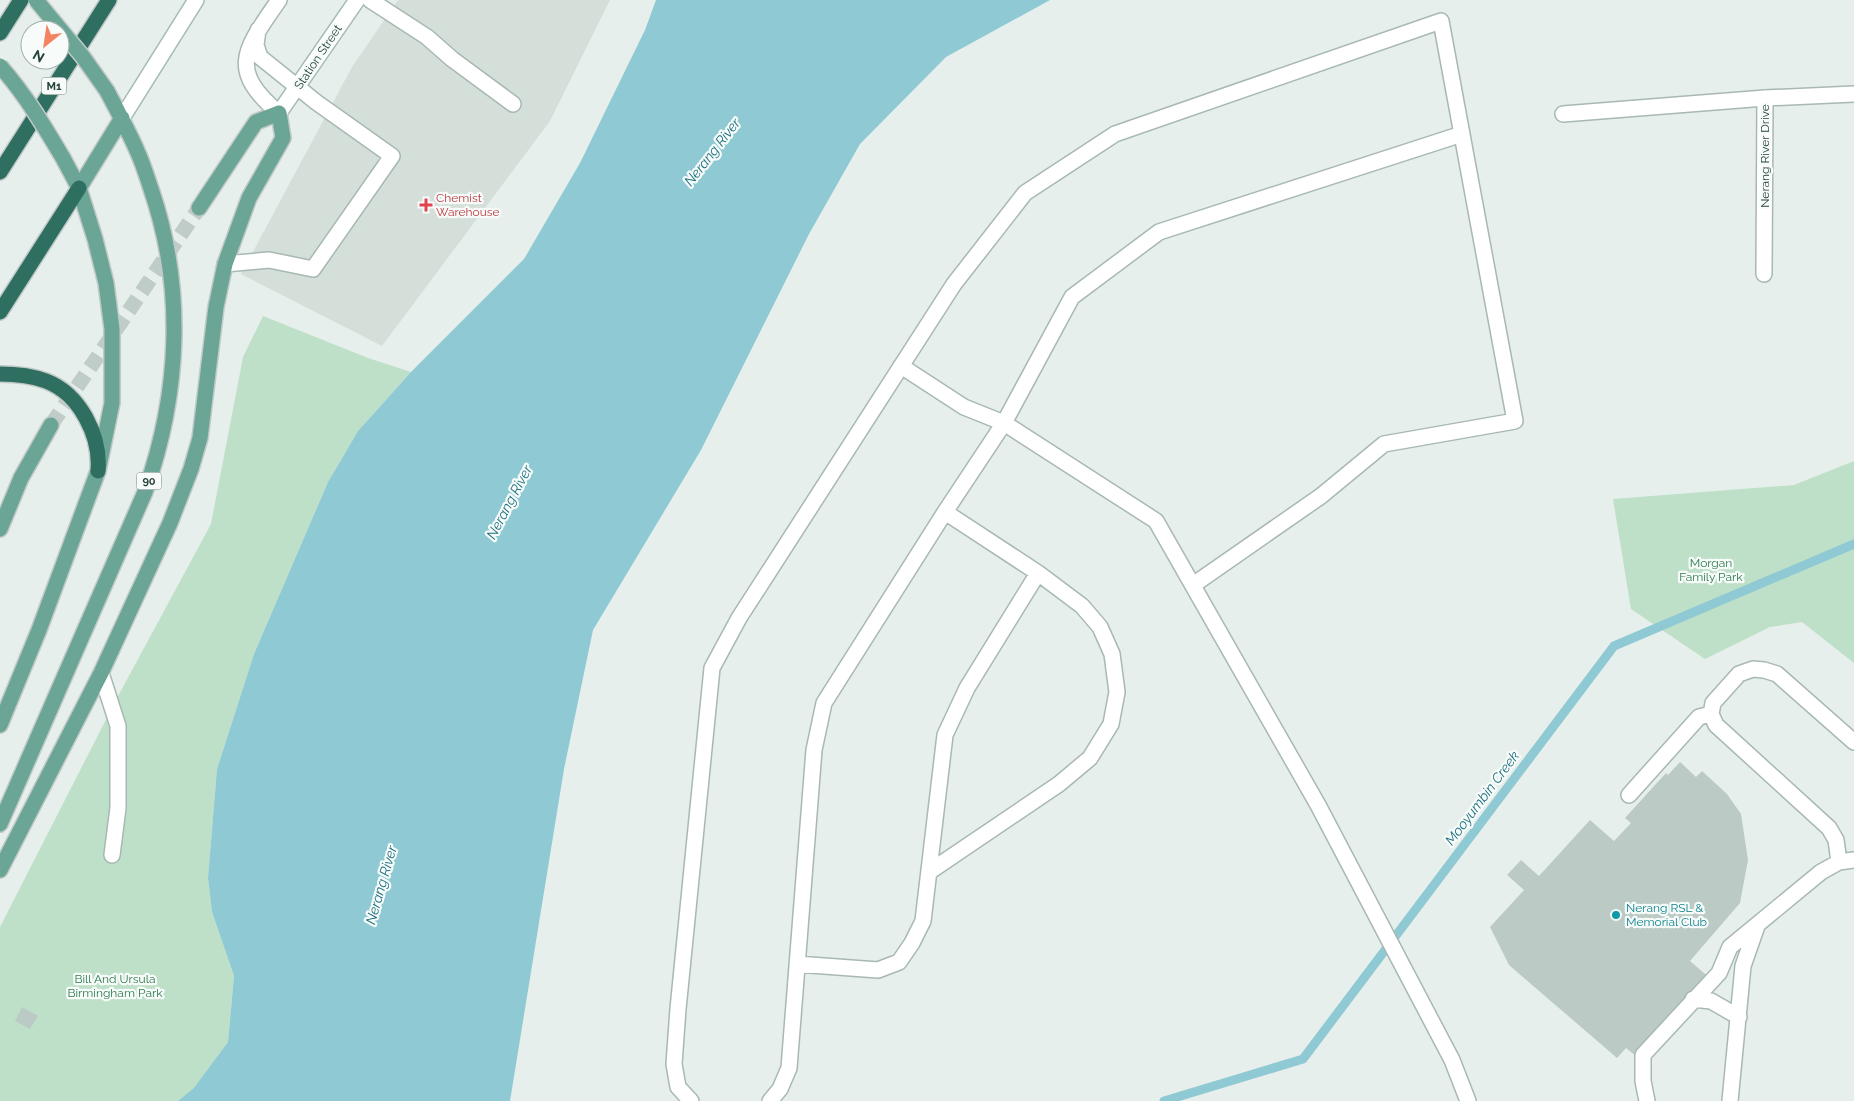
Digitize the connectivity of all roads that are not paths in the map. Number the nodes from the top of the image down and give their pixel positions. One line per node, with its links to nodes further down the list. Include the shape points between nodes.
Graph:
1 (21, 0): 9 (highway)
2 (36, 0): 17 (main road, 90, bridge, via 83,57)
3 (109, 0): 19 (highway, M1)
4 (196, 0): 17 (street)
5 (279, 0): 8 (street)
6 (357, 0): 11 (street, Station Street)
7 (370, 0): 14 (street, via 427,38)
8 (258, 30): 11 (street, via 256,45 260,57); 15 (street, via 247,51 246,67 251,83)
9 (0, 33)
10 (0, 66): 20 (main road, bridge, via 45,126)
11 (297, 88): 15 (street, Station Street); 22 (street, via 392,156 313,269 269,260)
12 (1854, 94): 13 (street, Nerang River Drive)
13 (1765, 98): 16 (street); 23 (street, Nerang River Drive)
14 (513, 104)
15 (280, 113): 21 (main road, via 256,122); 22 (main road, via 283,138 249,198)
16 (1563, 114)
17 (122, 118): 20 (main road); 39 (main road, 90, via 139,154 167,247 175,310 169,401 156,461 145,492)
18 (1462, 134): 25 (street, via 1441,21 1115,134 1025,193 954,284); 27 (street, via 1159,232 1072,297); 33 (street, via 1515,421 1384,444 1321,496)
19 (0, 172)
20 (78, 188): 24 (highway); 29 (main road, via 106,283 112,329 112,403)
21 (199, 208)
22 (225, 264): 34 (main road, via 216,307 200,438 191,469 170,523)
23 (1764, 274)
24 (0, 312)
25 (901, 366): 27 (street, via 964,407); 48 (street, via 739,618 712,668 674,1064 678,1087)
26 (0, 374): 29 (highway, via 23,374 47,381 66,393 84,413 97,442)
27 (1004, 423): 30 (street); 33 (street, via 1156,521)
28 (51, 424): 31 (main road, via 21,478)
29 (98, 471): 36 (main road)
30 (945, 512): 32 (street); 45 (street, via 824,703 814,750)
31 (0, 529)
32 (1038, 574): 43 (street, via 967,688 945,735); 43 (street, via 1082,606 1100,627 1112,654 1118,692 1111,724 1090,758 1059,784)
33 (1193, 585): 50 (street, via 1318,805 1452,1060)
34 (101, 673): 40 (street, via 118,726 118,808); 42 (main road)
35 (1711, 714): 37 (street, via 1713,703 1739,674 1753,669 1764,670 1777,674); 38 (street, via 1699,717); 41 (street, via 1725,734 1829,828)
36 (0, 725)
37 (1854, 742)
38 (1629, 795)
39 (0, 824)
40 (112, 855)
41 (1846, 861): 44 (street, via 1820,872)
42 (0, 870)
43 (929, 872): 45 (street, via 923,921 899,962 878,970)
44 (1756, 926): 46 (street, via 1730,948 1718,973); 47 (street, via 1743,966)
45 (797, 964): 49 (street, via 789,1068)
46 (1693, 999): 47 (street, via 1711,1001); 51 (street, via 1643,1055)
47 (1739, 1017): 52 (street)
48 (691, 1101)
49 (770, 1101)
50 (1468, 1101)
51 (1647, 1101)
52 (1730, 1101)

